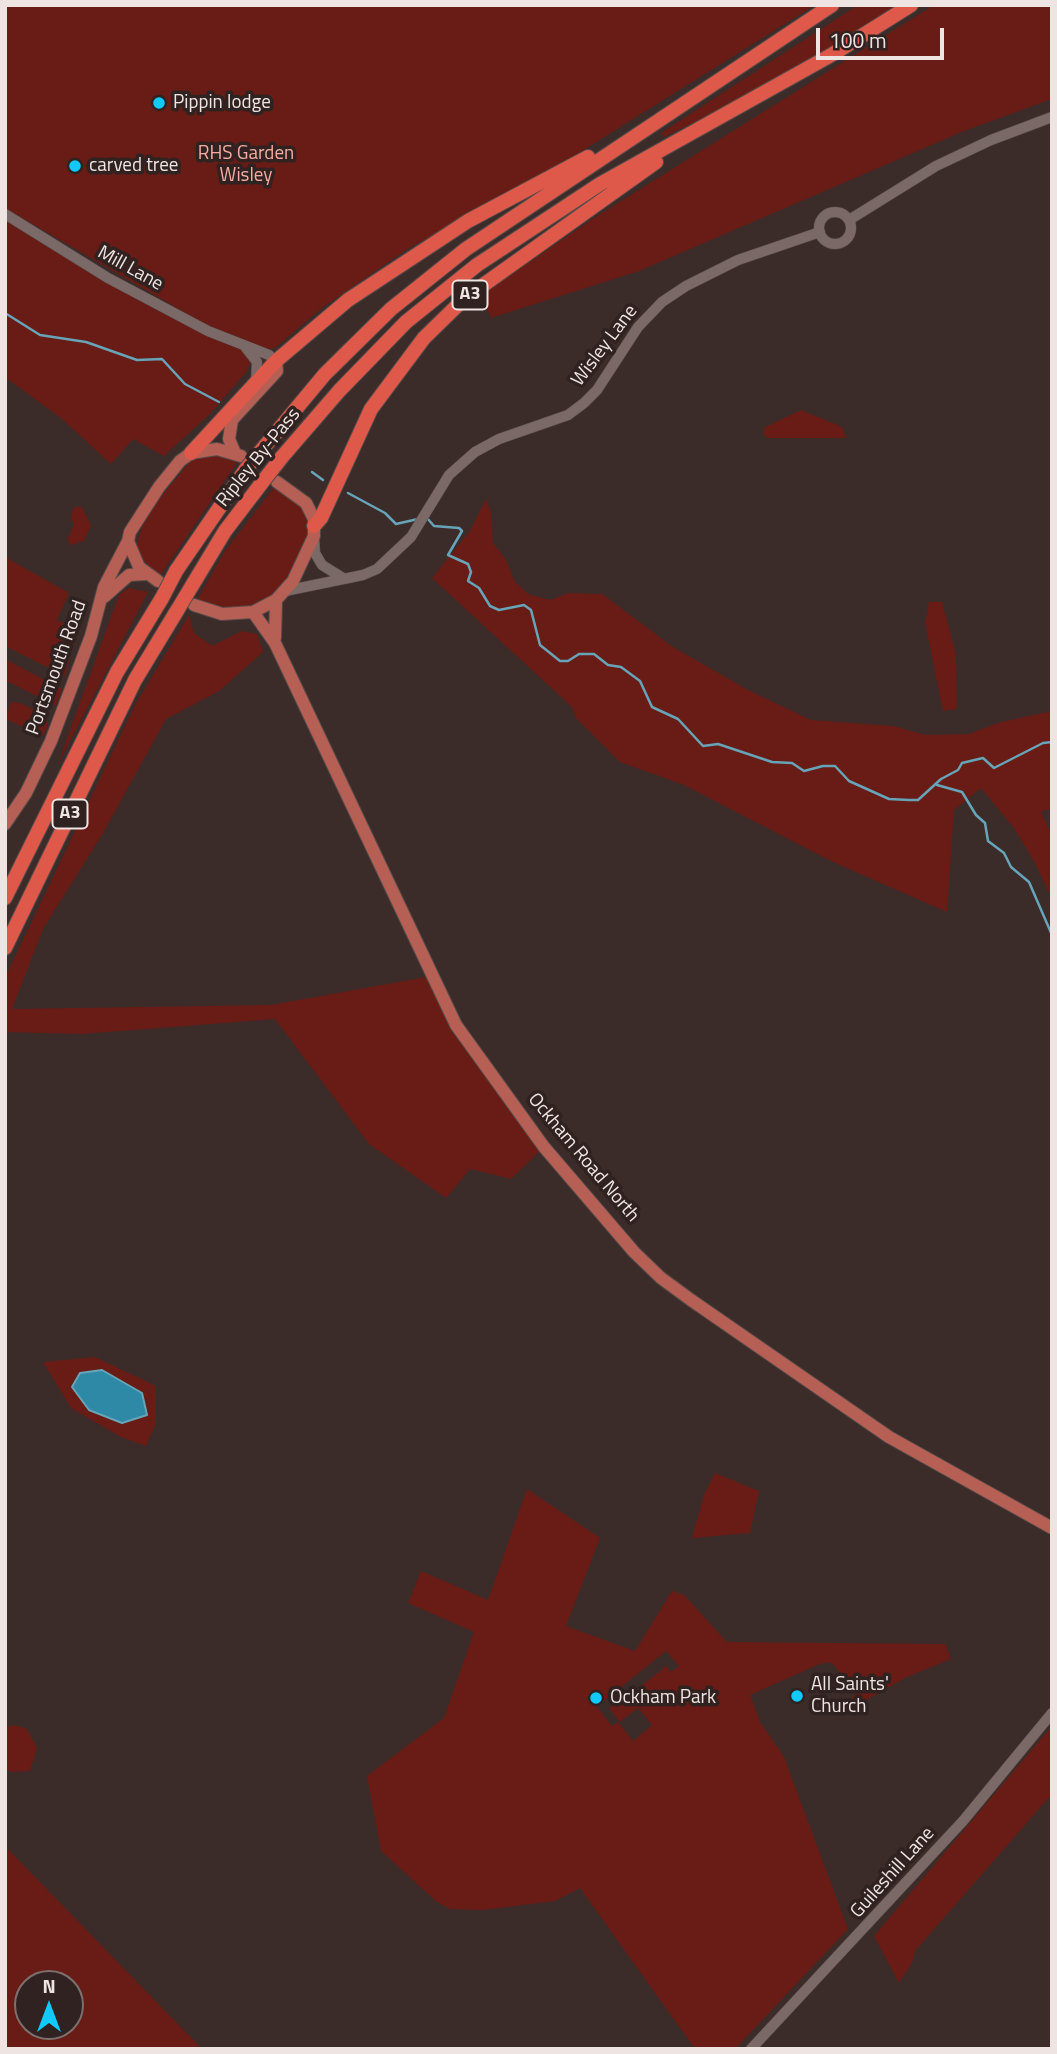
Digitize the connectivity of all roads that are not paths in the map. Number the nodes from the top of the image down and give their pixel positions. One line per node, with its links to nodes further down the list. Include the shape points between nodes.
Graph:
1 (832, 5): 3 (highway, A3)
2 (911, 5): 5 (highway, A3)
3 (676, 109): 10 (highway, A3, via 410,257 348,300); 13 (highway, Ripley By-Pass / A3, bridge, via 466,249 402,300 325,374 265,446)
4 (1052, 117): 7 (street, Wisley Lane, via 936,166)
5 (698, 128): 14 (highway, Ripley By-Pass / A3, bridge, via 600,184 440,293 339,391 282,457); 15 (highway, A3, via 465,298 424,338 372,409)
6 (5, 214): 9 (street, Mill Lane, via 108,278)
7 (849, 220): 8 (street, Wisley Lane, via 836,212 827,215 820,222); 8 (street, Wisley Lane, via 850,233 842,243 828,243)
8 (820, 232): 17 (street, Wisley Lane, via 738,260 670,296 638,327 584,403 568,415 475,452 449,475 411,537 377,569)
9 (244, 345): 10 (street, Mill Lane); 11 (street, via 257,362)
10 (276, 361): 11 (highway, A3); 13 (main road, via 277,372 232,419 229,439)
11 (256, 382): 12 (highway, A3)
12 (191, 453): 13 (main road, via 217,449); 16 (main road, Portsmouth Road, via 159,487)
13 (241, 459): 24 (highway, Ripley By-Pass / A3, bridge, via 117,672)
14 (270, 481): 15 (main road, via 306,503); 25 (highway, Ripley By-Pass / A3, bridge, via 225,531 135,680)
15 (314, 531): 17 (street, via 322,565); 18 (main road, via 299,571)
16 (128, 541): 19 (main road, Portsmouth Road, via 110,573); 19 (main road, Portsmouth Road, via 132,556 152,577 129,575)
17 (343, 579): 18 (street, Wisley Lane)
18 (281, 596): 21 (main road); 22 (main road, Ockham Road North, via 273,617)
19 (104, 597): 23 (main road, Portsmouth Road, via 51,741)
20 (194, 605): 21 (main road, via 222,614)
21 (253, 612): 22 (main road, Ockham Road North)
22 (275, 643): 26 (main road, Ockham Road North, via 456,1026 544,1147 642,1261 889,1437)
23 (5, 824)
24 (5, 898)
25 (5, 948)
26 (1052, 1528)
27 (1052, 1713): 28 (street, Guileshill Lane, via 963,1821)
28 (751, 2049)

